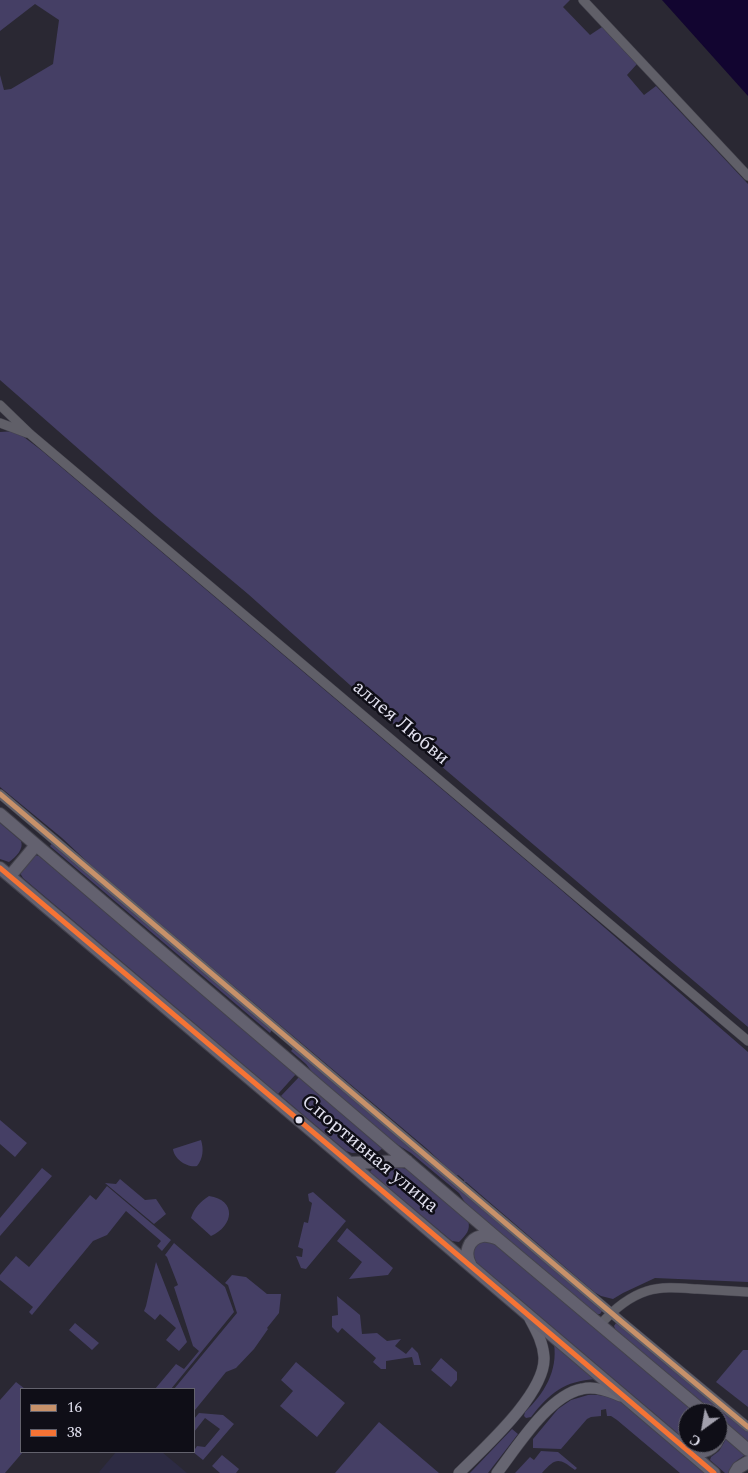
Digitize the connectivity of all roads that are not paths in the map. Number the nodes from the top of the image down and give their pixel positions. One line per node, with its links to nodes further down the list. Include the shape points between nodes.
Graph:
1 (583, 0): 2 (street)
2 (748, 176)
3 (0, 405): 5 (street, аллея Любви)
4 (0, 423): 5 (street, аллея Любви)
5 (30, 434): 10 (street, аллея Любви)
6 (0, 794): 16 (street)
7 (0, 814): 8 (main road, Спортивная улица)
8 (36, 845): 9 (main road); 11 (main road, Спортивная улица)
9 (5, 872): 12 (main road, Спортивная улица)
10 (748, 1041)
11 (407, 1161): 12 (main road); 13 (main road, Спортивная улица)
12 (350, 1163): 14 (main road, Спортивная улица)
13 (498, 1239): 14 (main road, via 482,1236 472,1242 467,1253); 18 (main road, Спортивная улица)
14 (472, 1267): 17 (main road, Спортивная улица)
15 (748, 1292): 16 (street, via 660,1288 631,1298)
16 (611, 1312): 18 (street); 22 (street)
17 (527, 1314): 19 (main road, Спортивная улица); 21 (main road, via 542,1345 544,1366 533,1392)
18 (600, 1325): 20 (main road, Спортивная улица)
19 (626, 1398): 23 (main road, via 595,1388 573,1392 551,1406); 25 (main road, Спортивная улица)
20 (693, 1403)
21 (513, 1416): 23 (main road); 29 (main road)
22 (748, 1427)
23 (530, 1431): 30 (main road)
24 (728, 1433): 26 (main road)
25 (678, 1442)
26 (748, 1450)
27 (690, 1453): 31 (main road, Спортивная улица)
28 (748, 1462): 32 (main road)
29 (459, 1473)
30 (497, 1473)
31 (714, 1473)
32 (736, 1473)

